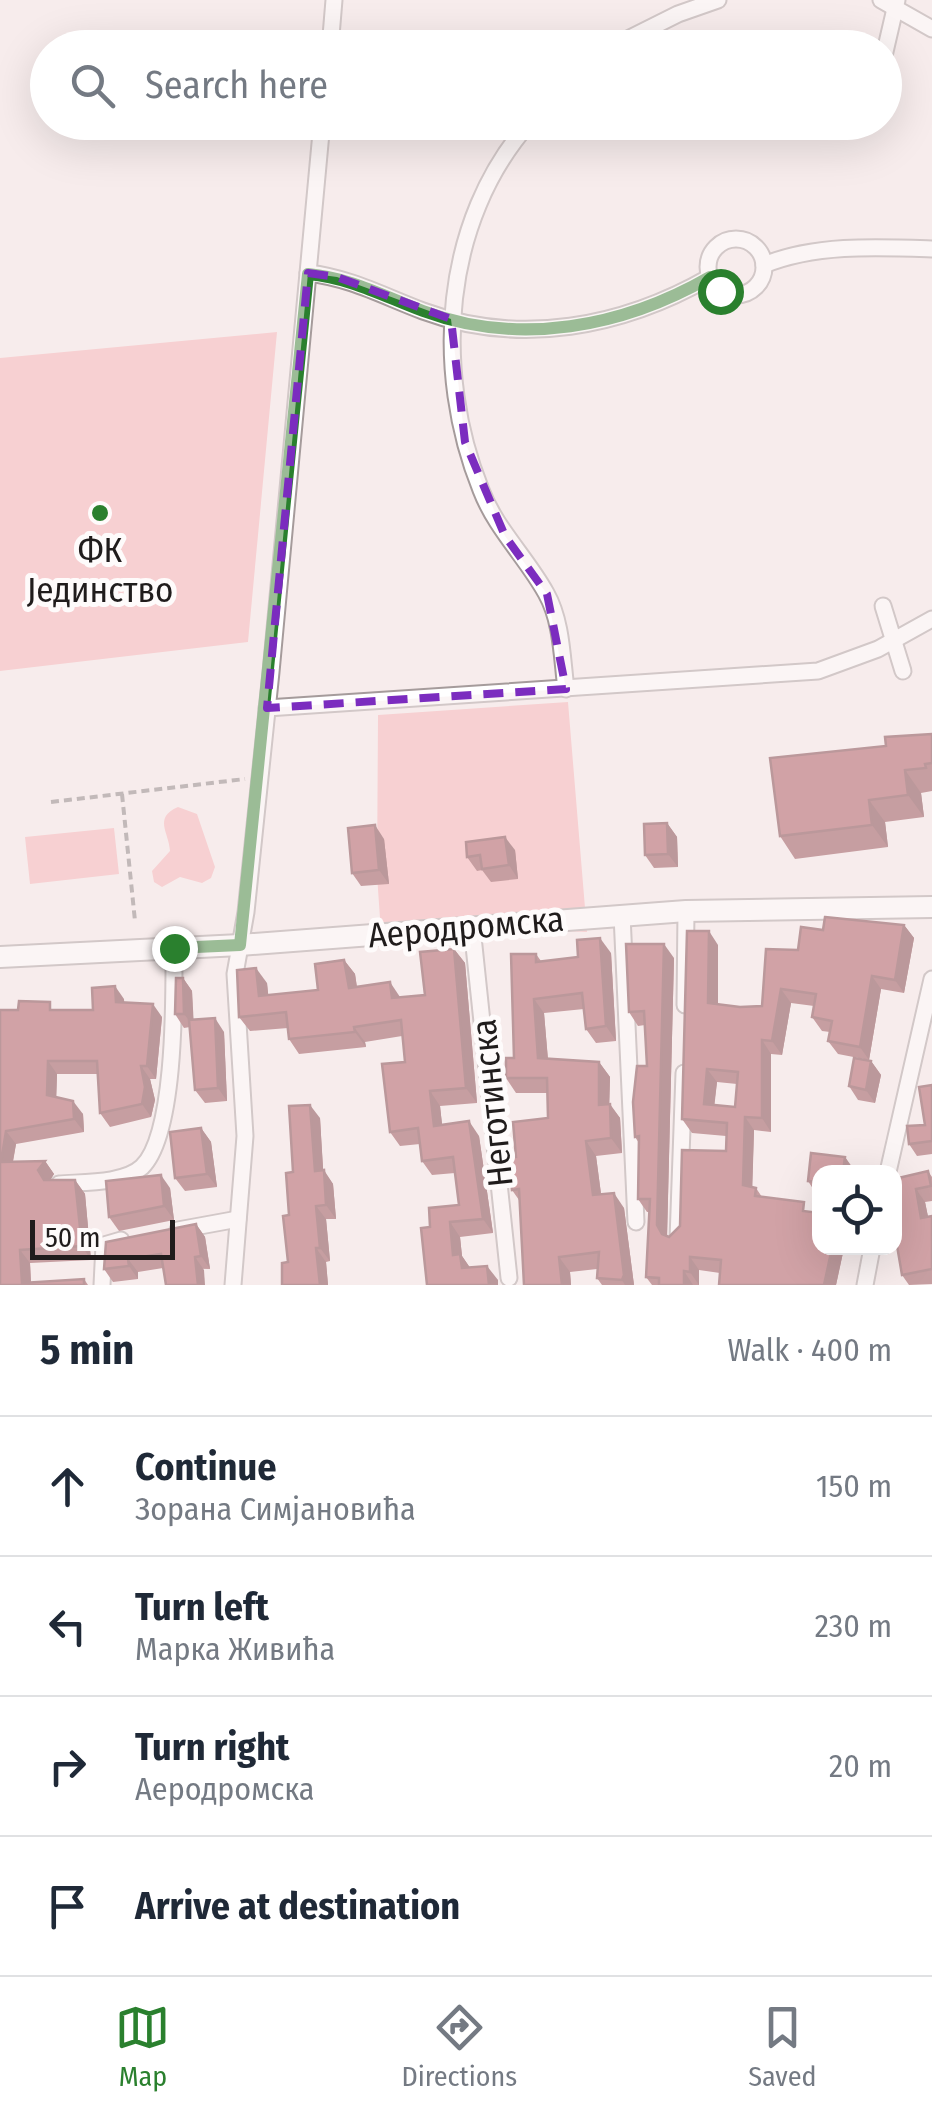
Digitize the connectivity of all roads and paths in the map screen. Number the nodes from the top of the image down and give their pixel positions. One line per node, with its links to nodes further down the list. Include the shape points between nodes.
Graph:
1 (334, 0): 5 (street)
2 (718, 0): 6 (street)
3 (891, 2): 4 (street); 7 (street)
4 (932, 29)
5 (332, 30)
6 (646, 30)
7 (887, 30)
8 (320, 140): 12 (street)
9 (517, 140): 14 (street, via 472,226)
10 (932, 249): 11 (street, via 855,248)
11 (764, 265): 13 (street, via 760,282 738,296 720,291); 13 (street, via 748,242 729,240 713,251)
12 (308, 274): 14 (street, via 372,288); 20 (street)
13 (710, 277): 14 (street, via 602,323 528,329)
14 (450, 318): 19 (street, via 465,442 504,536 547,594 558,623)
15 (883, 606): 17 (street)
16 (932, 618): 17 (street)
17 (896, 640): 18 (street); 19 (street, via 818,671)
18 (903, 671)
19 (566, 689): 20 (street)
20 (266, 708): 21 (street)
21 (260, 777): 22 (path); 29 (street)
22 (122, 794): 23 (path); 27 (path)
23 (51, 802)
24 (932, 907): 25 (street, Аеродромска)
25 (686, 912): 26 (street, Аеродромска); 33 (street)
26 (622, 915): 28 (street, Аеродромска); 38 (street)
27 (134, 921)
28 (472, 927): 29 (street, Аеродромска); 43 (street, Неготинска)
29 (240, 945): 30 (street, Аеродромска); 37 (street, via 234,974 246,1136)
30 (174, 948): 31 (street, Аеродромска); 36 (street, via 166,1101 148,1158 122,1176)
31 (0, 956)
32 (932, 979): 35 (street)
33 (685, 1028)
34 (685, 1047): 41 (street)
35 (890, 1165)
36 (59, 1184)
37 (238, 1220): 39 (street); 45 (street)
38 (636, 1222)
39 (166, 1232)
40 (130, 1238): 44 (street, via 104,1246)
41 (678, 1238)
42 (871, 1255): 46 (street)
43 (509, 1278)
44 (102, 1285)
45 (233, 1285)
46 (865, 1285)

